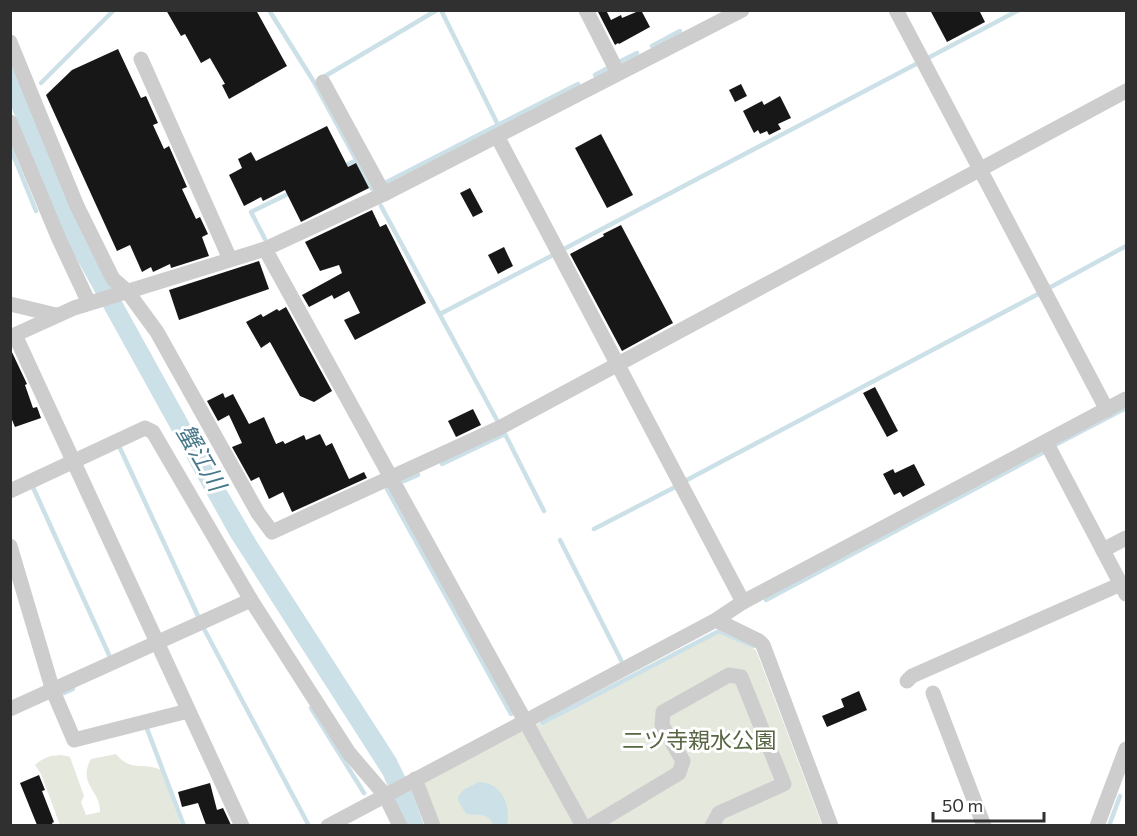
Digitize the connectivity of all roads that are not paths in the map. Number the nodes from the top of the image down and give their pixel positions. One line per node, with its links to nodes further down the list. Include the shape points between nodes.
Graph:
1 (586, 10): 6 (street)
2 (742, 10): 6 (street)
3 (896, 10): 11 (street)
4 (10, 42): 15 (street, via 76,206 113,279)
5 (141, 59): 14 (street)
6 (618, 74): 10 (street)
7 (323, 82): 12 (street)
8 (1126, 92): 11 (street)
9 (10, 122): 16 (street, via 59,239)
10 (497, 136): 12 (street); 20 (street)
11 (981, 170): 20 (street); 22 (street)
12 (384, 194): 13 (street)
13 (265, 249): 14 (street); 25 (street)
14 (230, 259): 15 (street)
15 (124, 292): 16 (street); 25 (street, via 157,332 272,532)
16 (92, 302): 18 (street)
17 (10, 304): 18 (street)
18 (56, 315): 19 (street)
19 (13, 336): 24 (street)
20 (618, 365): 25 (street, via 501,427); 32 (street)
21 (1126, 399): 22 (street)
22 (1107, 410): 23 (street)
23 (1046, 442): 29 (street); 32 (street)
24 (73, 462): 26 (street); 31 (street, via 145,428 153,432); 34 (street)
25 (392, 477): 40 (street)
26 (10, 491)
27 (1126, 538): 29 (street)
28 (10, 546): 36 (street)
29 (1103, 550): 30 (street)
30 (1124, 589): 35 (street, via 912,676)
31 (250, 600): 34 (street); 43 (street, via 348,753)
32 (743, 602): 33 (street)
33 (716, 620): 40 (street); 51 (street, via 763,645)
34 (156, 644): 36 (street); 39 (street)
35 (908, 681)
36 (53, 691): 38 (street); 39 (street, via 74,740)
37 (933, 693): 52 (street)
38 (10, 710)
39 (188, 711): 44 (street)
40 (526, 721): 42 (street); 48 (street)
41 (1126, 749): 53 (street)
42 (415, 779): 43 (street); 47 (street)
43 (385, 795): 45 (street); 46 (street)
44 (242, 825)
45 (328, 825)
46 (400, 825)
47 (433, 825)
48 (583, 825)
49 (591, 825): 50 (street, via 679,773 683,761 662,725 663,712 729,675 741,677 784,784 719,813)
50 (712, 825)
51 (831, 825)
52 (984, 825)
53 (1097, 825)

